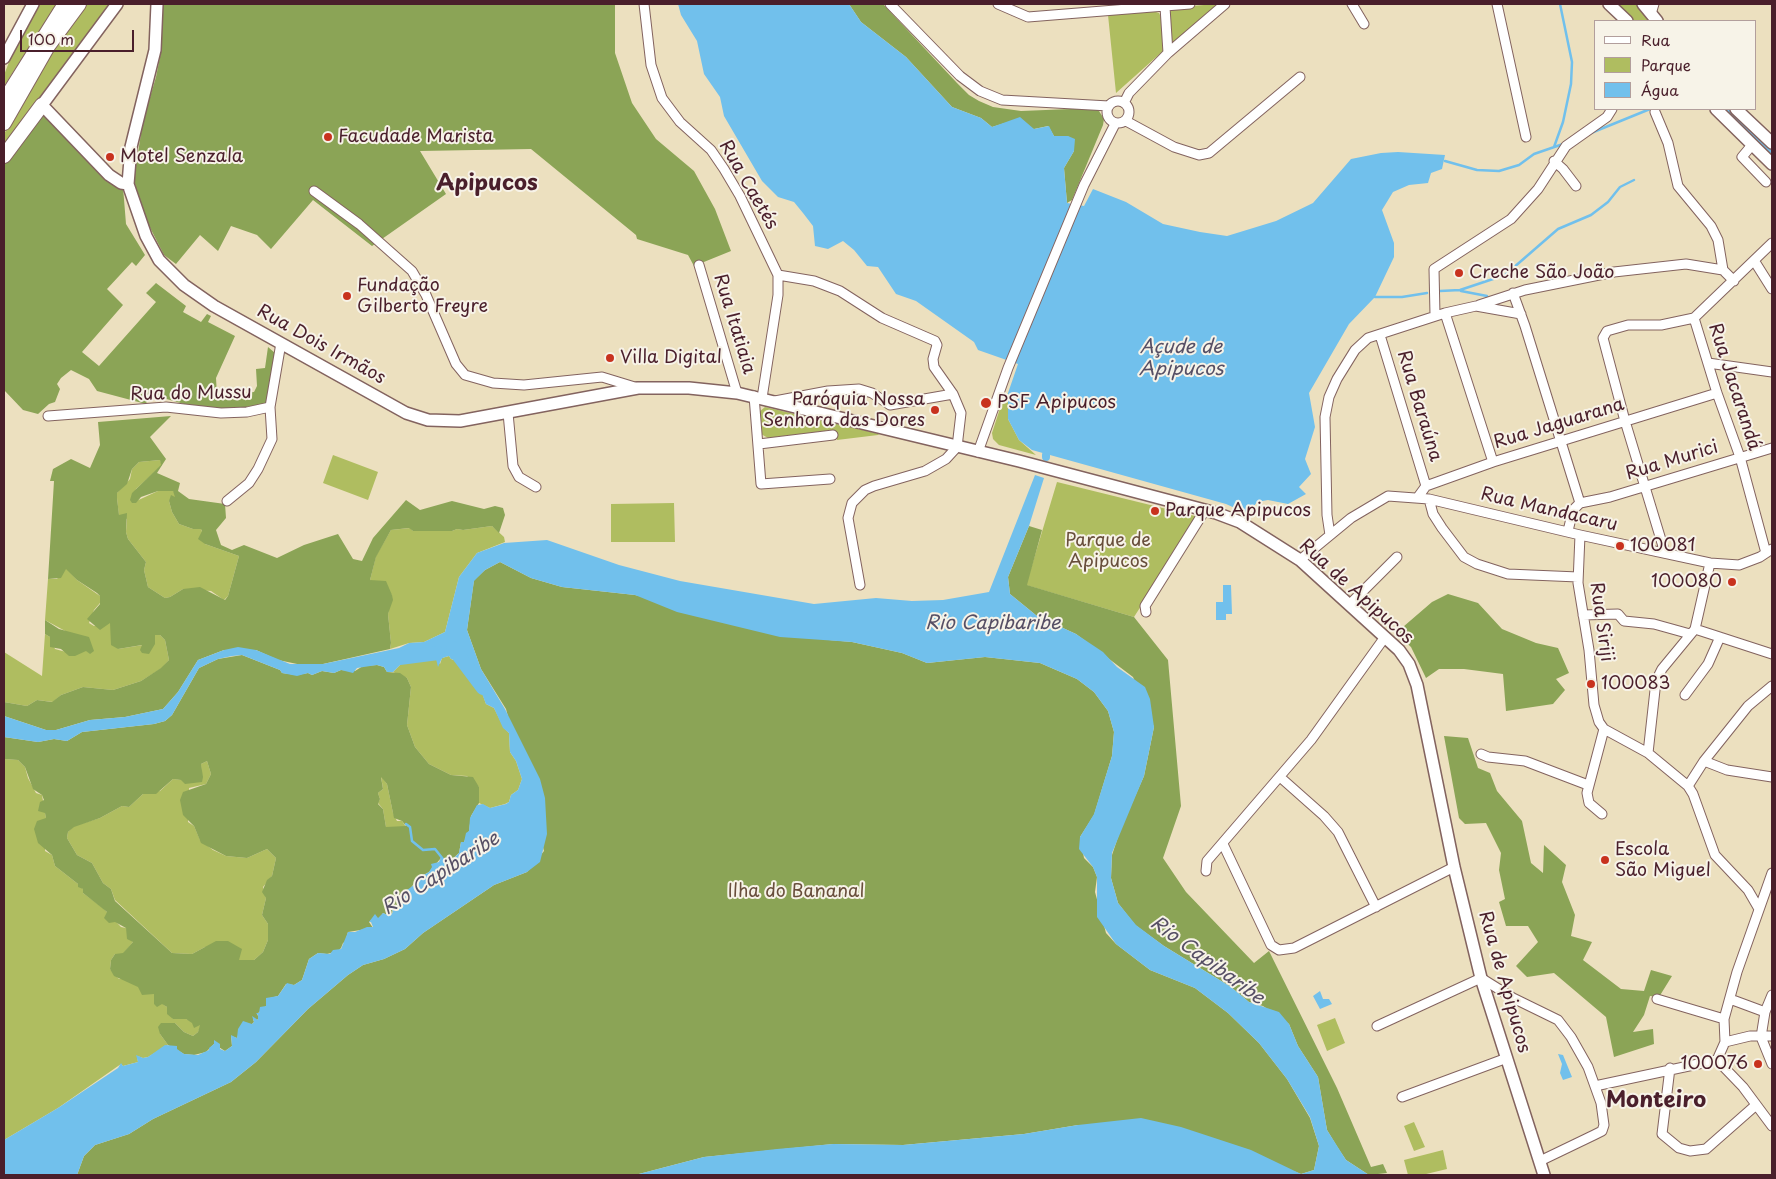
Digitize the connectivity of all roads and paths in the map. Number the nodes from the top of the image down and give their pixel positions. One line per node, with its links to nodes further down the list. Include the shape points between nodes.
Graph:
1 (33, 4): 20 (main road)
2 (65, 4): 22 (highway)
3 (79, 4): 31 (highway, via 48,46)
4 (117, 4): 24 (main road)
5 (157, 4): 40 (main road, Rua Dois Irmãos, via 155,50 131,147)
6 (644, 4): 47 (street, Rua Caetés, via 651,65 662,98 680,122 711,150 724,169)
7 (890, 4): 25 (street, via 960,76 980,92 1008,101)
8 (998, 4): 15 (street, via 1028,17)
9 (1190, 4): 15 (street)
10 (1225, 4): 19 (street)
11 (1352, 4): 18 (street)
12 (1497, 4): 33 (street)
13 (1609, 4): 17 (main road)
14 (1642, 4): 16 (main road)
15 (1165, 7): 19 (street)
16 (1654, 13)
17 (1626, 20)
18 (1364, 24)
19 (1168, 53): 23 (street)
20 (4, 58)
21 (1300, 76): 30 (street, via 1209,153 1198,155 1174,147)
22 (4, 101)
23 (1124, 103): 25 (street, via 1113,101); 30 (street)
24 (42, 105): 36 (highway); 40 (main road, via 109,175)
25 (1108, 106): 32 (street, via 1109,117)
26 (1611, 110): 37 (street, via 1607,117 1566,146)
27 (1717, 110): 35 (main road)
28 (1737, 110): 34 (main road)
29 (1655, 112): 46 (street, via 1668,143 1678,186 1711,226 1718,240)
30 (1126, 121): 32 (street)
31 (4, 123)
32 (1115, 124): 74 (street, via 1084,185 1008,368)
33 (1526, 137)
34 (1772, 143)
35 (1752, 145): 38 (main road); 39 (street, via 1742,158)
36 (4, 156)
37 (1554, 161): 41 (street); 54 (street, via 1538,189 1510,219 1434,269)
38 (1772, 164)
39 (1766, 182)
40 (128, 184): 57 (main road, Rua Dois Irmãos, via 146,236 170,272 214,306)
41 (1576, 186)
42 (314, 191): 60 (street, via 359,224 412,271 456,364 465,375 494,383 524,385 602,377)
43 (1772, 243): 44 (street)
44 (1755, 262): 48 (street); 49 (street)
45 (699, 265): 63 (street, Rua Itatiaia)
46 (1723, 270): 48 (street); 50 (street, via 1686,264 1658,266)
47 (778, 275): 62 (street, via 814,281 840,291 882,318 935,341 938,345 934,367); 63 (street, Rua Caetés, via 778,295)
48 (1734, 281): 55 (street)
49 (1772, 290)
50 (1513, 293): 51 (street); 53 (street)
51 (1476, 306): 52 (street); 53 (street)
52 (1445, 313): 54 (street); 76 (street)
53 (1521, 314): 70 (street)
54 (1435, 315): 56 (street)
55 (1694, 318): 58 (street, Rua Jacarandá); 68 (street, via 1677,323 1628,325 1607,331 1604,344)
56 (1380, 334): 78 (street, Rua Baraúna); 87 (street, via 1368,338 1355,350 1337,378 1324,417)
57 (281, 343): 65 (street, Rua do Mussu); 66 (main road, Rua Dois Irmãos, via 418,418 460,421)
58 (1708, 363): 59 (street); 61 (street, Rua Jacarandá)
59 (1772, 372)
60 (638, 388): 63 (main road, Rua Dois Irmãos, via 670,387); 66 (main road, Rua Dois Irmãos)
61 (1717, 393): 68 (street, Rua Jaguarana); 75 (street, Rua Jacarandá)
62 (953, 394): 64 (street, via 890,405 859,389); 72 (street, via 962,416)
63 (749, 395): 64 (main road, Rua de Apipucos); 71 (street)
64 (775, 400): 72 (main road, Rua de Apipucos)
65 (270, 407): 67 (street, Rua do Mussu, via 221,413 166,407); 83 (street, via 272,439 249,483)
66 (508, 413): 80 (street, via 513,466 519,477)
67 (48, 416)
68 (1625, 421): 70 (street, Rua Jaguarana); 79 (street)
69 (833, 435): 71 (street)
70 (1560, 440): 76 (street, Rua Jaguarana); 84 (street)
71 (759, 444): 77 (street, via 761,484)
72 (957, 446): 74 (main road, Rua de Apipucos); 95 (street, via 953,454 936,466 865,490 857,497 848,511)
73 (1772, 448): 75 (street, Rua Murici)
74 (978, 452): 85 (main road, Rua de Apipucos)
75 (1740, 457): 79 (street, Rua Murici); 89 (street, Rua Jacarandá)
76 (1493, 462): 78 (street, Rua Jaguarana)
77 (830, 479)
78 (1426, 486): 81 (street)
79 (1645, 486): 84 (street, Rua Murici); 90 (street)
80 (536, 488)
81 (1418, 497): 82 (street, Rua Mandacaru); 87 (street, Rua Mandacaru, via 1383,497)
82 (1428, 499): 86 (street, Rua Mandacaru); 94 (street, via 1442,528 1464,557 1477,564 1508,574)
83 (227, 501)
84 (1580, 503): 86 (street, via 1573,510)
85 (1205, 510): 92 (main road, Rua de Apipucos, via 1240,522); 97 (street, via 1145,606)
86 (1568, 531): 88 (street, Rua Mandacaru)
87 (1330, 535): 92 (street)
88 (1580, 535): 90 (street, Rua Mandacaru); 94 (street, Rua Siriji)
89 (1769, 551): 93 (street, Rua Mandacaru, via 1738,565)
90 (1665, 554): 93 (street, Rua Mandacaru)
91 (1397, 557): 96 (street)
92 (1300, 560): 96 (main road, Rua de Apipucos)
93 (1710, 562): 99 (street)
94 (1578, 577): 98 (street, Rua Siriji)
95 (860, 585)
96 (1349, 605): 101 (main road, Rua de Apipucos)
97 (1146, 612)
98 (1583, 615): 99 (street, via 1618,614 1624,621); 105 (street, Rua Siriji, via 1594,705)
99 (1693, 632): 100 (street); 106 (street, via 1656,681)
100 (1720, 636): 102 (street); 104 (street, via 1708,664)
101 (1385, 637): 109 (street, via 1311,740); 115 (main road, Rua de Apipucos, via 1409,664 1417,685)
102 (1772, 654)
103 (1772, 686): 108 (street, via 1748,706)
104 (1685, 695)
105 (1604, 729): 106 (street); 111 (street)
106 (1648, 753): 112 (street)
107 (1481, 754): 111 (street, via 1525,761)
108 (1704, 761): 110 (street, via 1726,770); 112 (street)
109 (1280, 776): 114 (street); 118 (street, via 1338,832)
110 (1772, 777)
111 (1588, 785): 113 (street, via 1589,804)
112 (1688, 786): 119 (street, via 1715,855 1748,890)
113 (1602, 814)
114 (1223, 844): 116 (street, via 1207,860); 118 (street, via 1271,945 1279,950 1294,948)
115 (1454, 867): 118 (street); 120 (main road, Rua de Apipucos)
116 (1206, 871)
117 (1772, 874): 119 (street)
118 (1376, 907)
119 (1759, 909): 123 (street)
120 (1482, 978): 126 (street); 130 (main road, Rua de Apipucos); 134 (street, via 1513,998 1558,1020 1580,1052)
121 (1772, 995): 124 (street)
122 (1657, 999): 125 (street)
123 (1730, 999): 124 (street); 125 (street)
124 (1765, 1012): 128 (street)
125 (1724, 1019): 129 (street)
126 (1376, 1026)
127 (1772, 1036): 128 (street)
128 (1761, 1037): 129 (street); 132 (street)
129 (1725, 1042): 131 (street)
130 (1507, 1058): 135 (street); 138 (main road, Rua de Apipucos)
131 (1717, 1060): 133 (street); 136 (street)
132 (1772, 1064)
133 (1670, 1068): 134 (street); 136 (street, via 1662,1134 1679,1148 1690,1151 1706,1149)
134 (1595, 1086): 138 (street, via 1604,1128)
135 (1402, 1097)
136 (1756, 1105): 137 (street)
137 (1772, 1126)
138 (1540, 1161): 139 (main road, Rua de Apipucos)
139 (1544, 1175)

